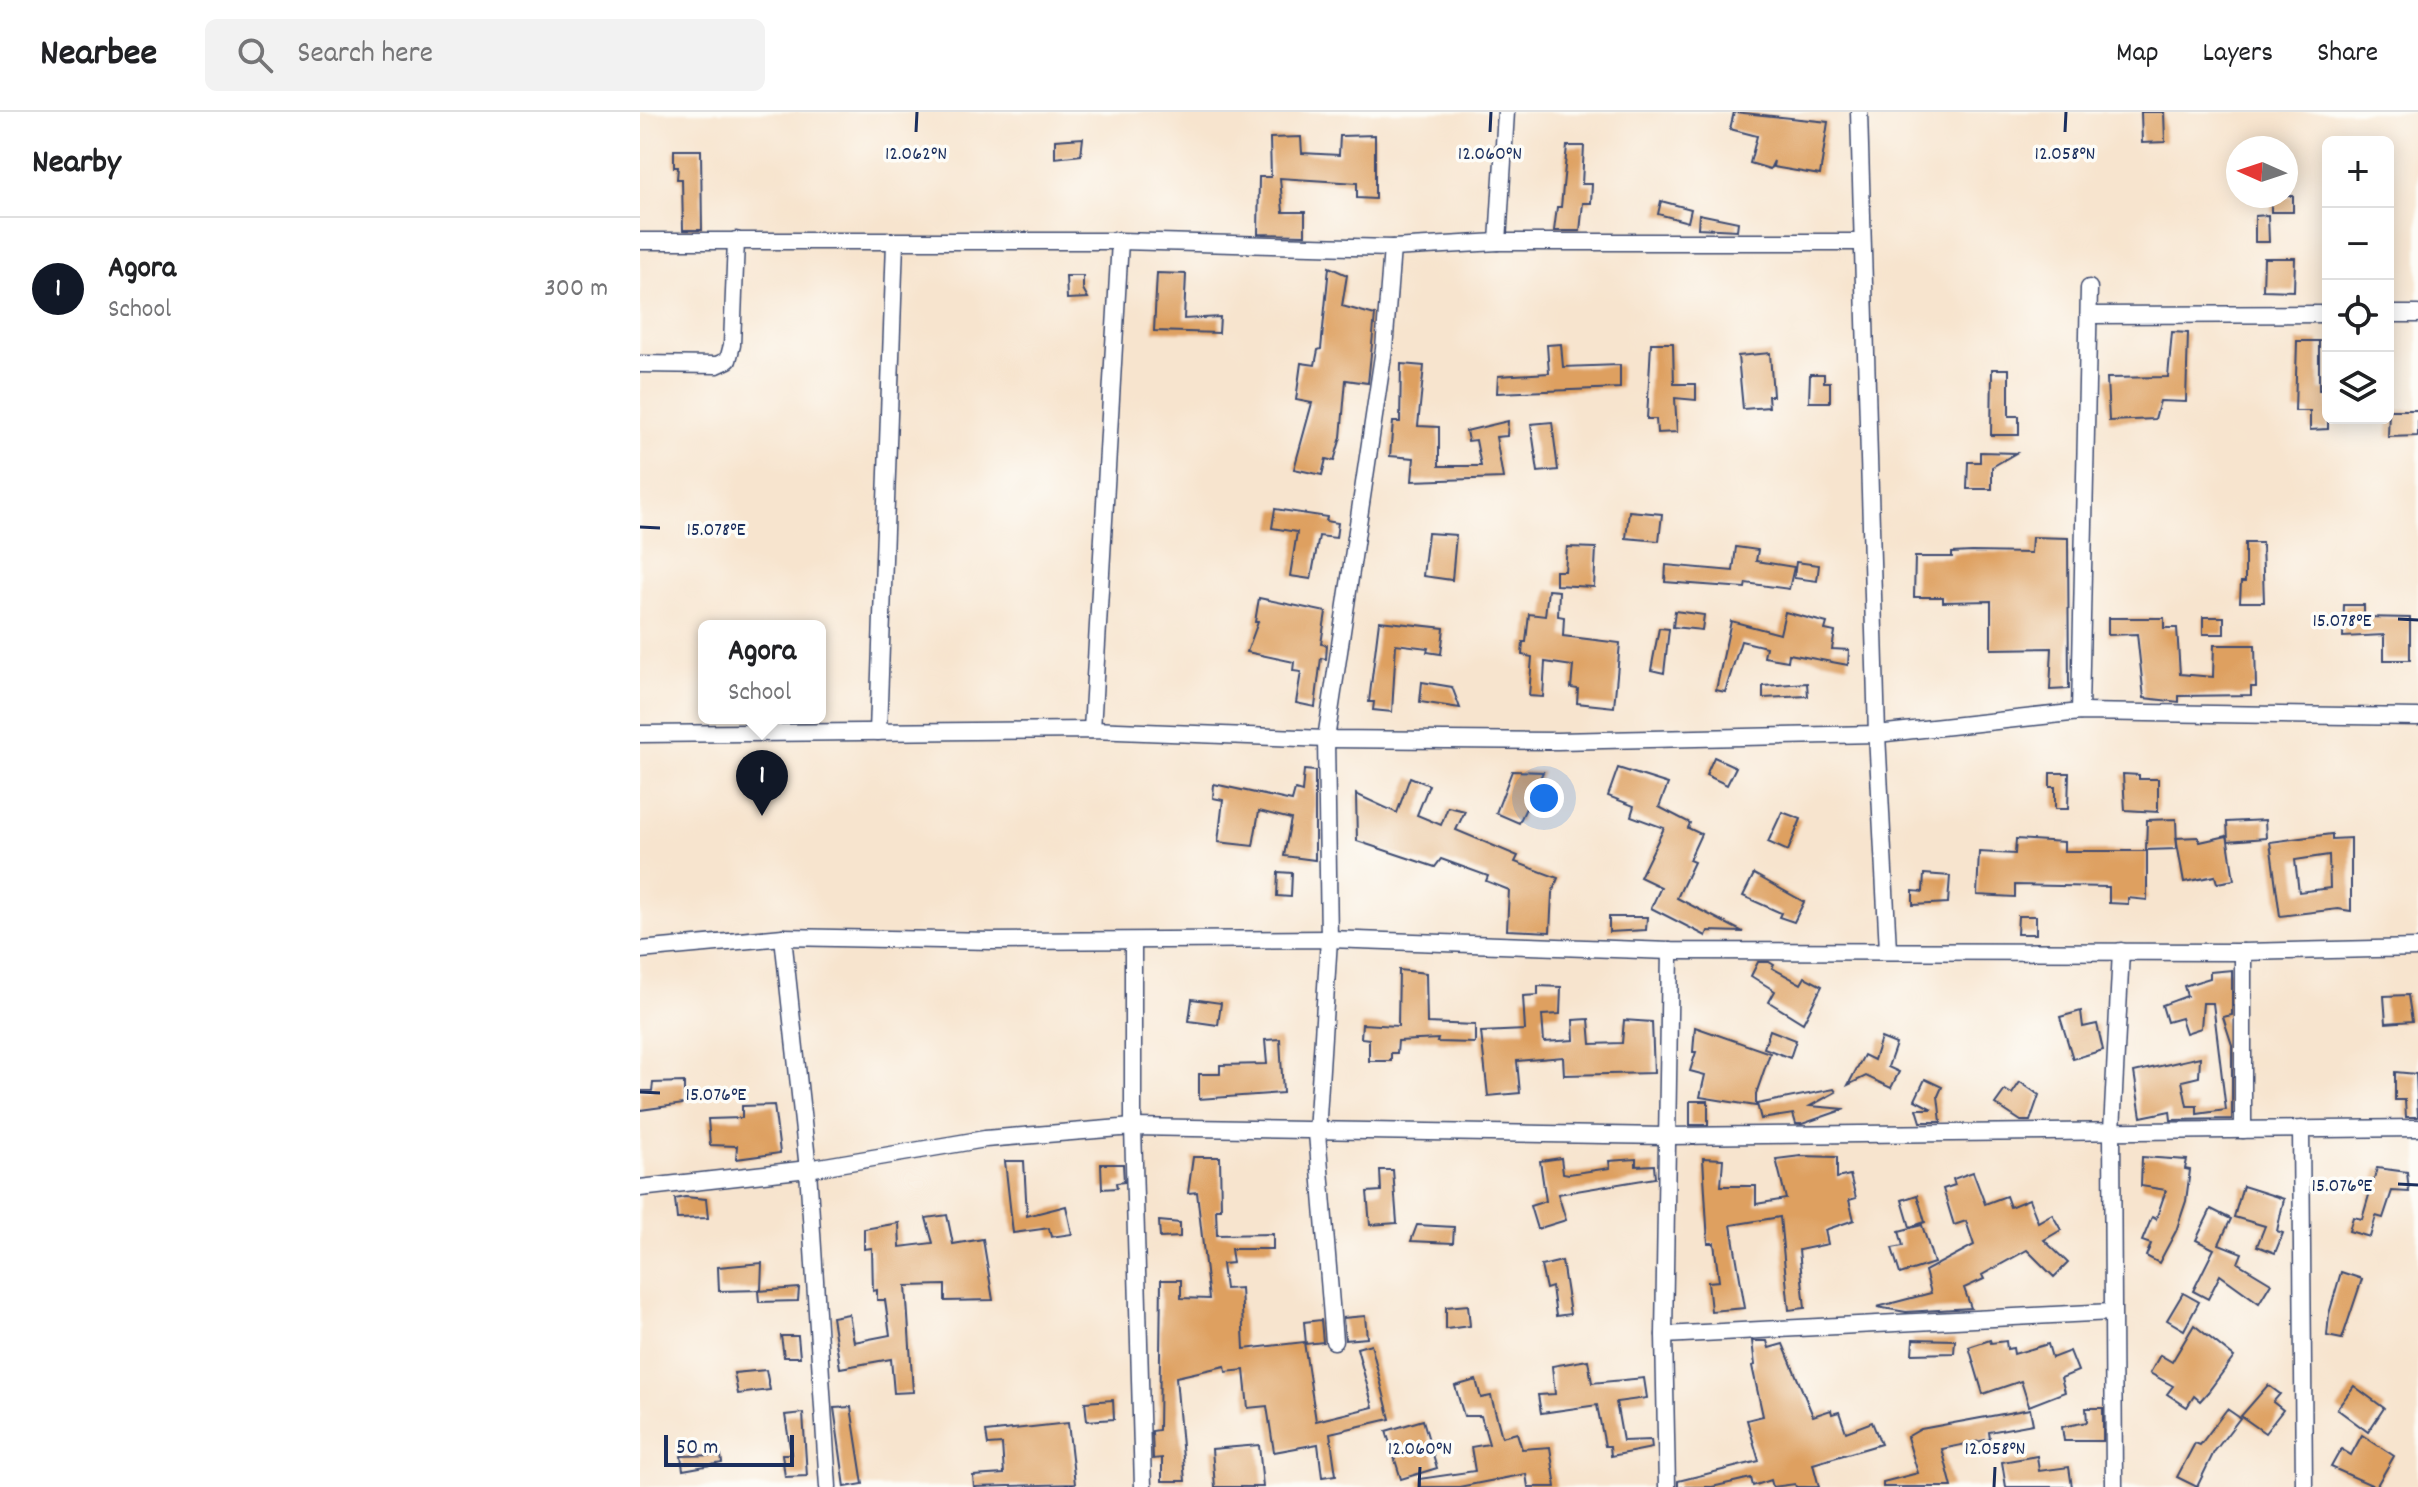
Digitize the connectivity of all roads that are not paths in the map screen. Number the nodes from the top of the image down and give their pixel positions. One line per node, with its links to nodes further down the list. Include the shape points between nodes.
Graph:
1 (1506, 112): 7 (street)
2 (1859, 112): 8 (street)
3 (736, 240): 4 (street); 6 (street); 15 (street, via 728,360 717,365)
4 (640, 241)
5 (1120, 241): 6 (street); 9 (street); 18 (street)
6 (895, 242): 19 (street)
7 (1498, 242): 8 (street); 9 (street)
8 (1862, 242): 21 (street)
9 (1392, 248): 22 (street, via 1384,349)
10 (2089, 288): 14 (street)
11 (2322, 314): 14 (street)
12 (2394, 314): 13 (street)
13 (2418, 314)
14 (2089, 315): 16 (street)
15 (640, 364)
16 (2080, 712): 17 (street); 21 (street)
17 (2418, 717)
18 (1092, 730): 19 (street); 22 (street)
19 (878, 732): 20 (street)
20 (640, 734)
21 (1877, 734): 22 (street, via 1557,741); 28 (street)
22 (1326, 739): 24 (street)
23 (783, 937): 25 (street); 27 (street); 39 (street)
24 (1329, 939): 25 (street); 29 (street); 37 (street)
25 (1133, 941): 32 (street)
26 (2418, 948): 31 (street)
27 (640, 950)
28 (1888, 950): 29 (street); 30 (street)
29 (1670, 951): 38 (street)
30 (2121, 951): 31 (street); 36 (street)
31 (2243, 952): 35 (street)
32 (1133, 1127): 37 (street); 39 (street, via 985,1139); 45 (street)
33 (2418, 1128): 34 (street)
34 (2301, 1129): 35 (street); 48 (street)
35 (2243, 1130): 36 (street)
36 (2112, 1131): 38 (street); 41 (street)
37 (1317, 1133): 38 (street); 43 (street)
38 (1666, 1136): 42 (street)
39 (808, 1169): 40 (street); 44 (street)
40 (640, 1188)
41 (2112, 1312): 42 (street); 47 (street)
42 (1664, 1335): 46 (street)
43 (1334, 1341)
44 (828, 1487)
45 (1143, 1487)
46 (1667, 1487)
47 (2114, 1487)
48 (2304, 1487)

